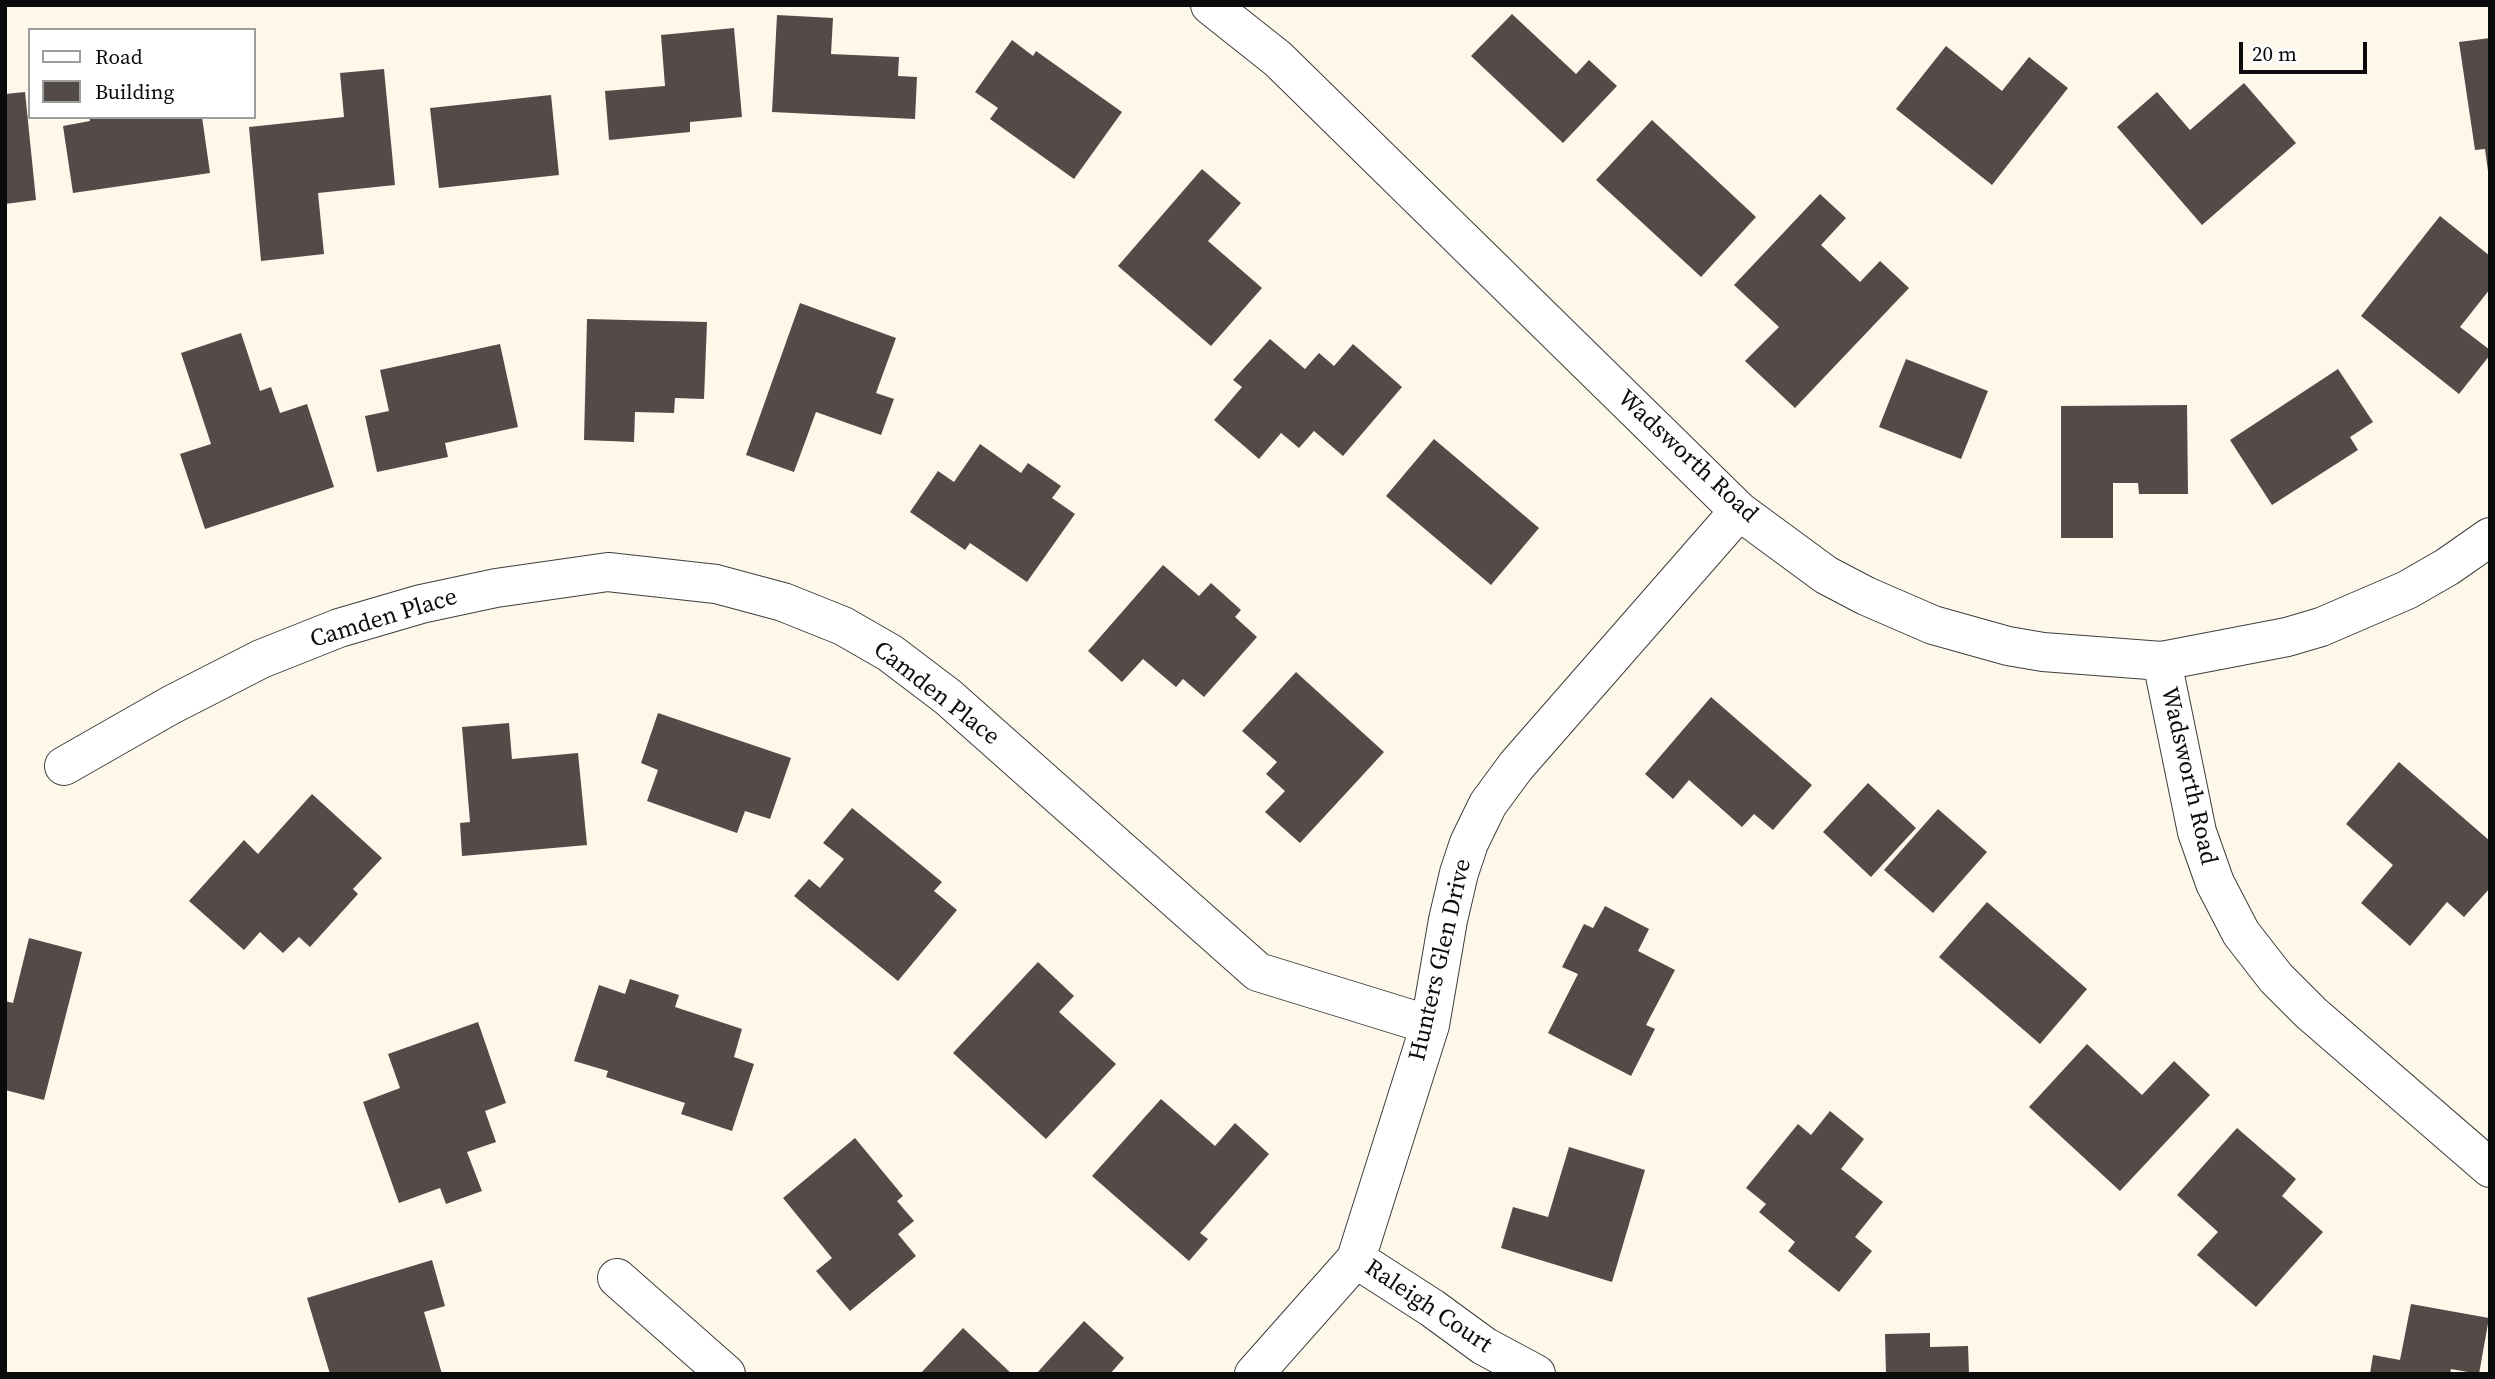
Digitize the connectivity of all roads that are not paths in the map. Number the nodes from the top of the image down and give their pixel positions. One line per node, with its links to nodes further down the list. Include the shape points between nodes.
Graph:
1 (1210, 5): 2 (street, Wadsworth Road, via 1278,59)
2 (1739, 511): 4 (street, Wadsworth Road, via 1826,575 1933,625 2043,652); 6 (street, Hunters Glen Drive, via 1488,804 1460,873)
3 (2490, 537): 4 (street, via 2407,590 2321,627)
4 (2162, 662): 7 (street, Wadsworth Road, via 2197,832 2214,883 2241,933 2311,1013)
5 (64, 766): 6 (street, Camden Place, via 261,659 339,628 421,604 608,572 716,584 783,602 843,626 890,653 948,697 1258,972)
6 (1430, 1025): 8 (street, Hunters Glen Drive)
7 (2490, 1168)
8 (1356, 1259): 11 (street, Hunters Glen Drive); 12 (street, Raleigh Court, via 1484,1346)
9 (617, 1278): 10 (street)
10 (726, 1374)
11 (1254, 1374)
12 (1536, 1374)

